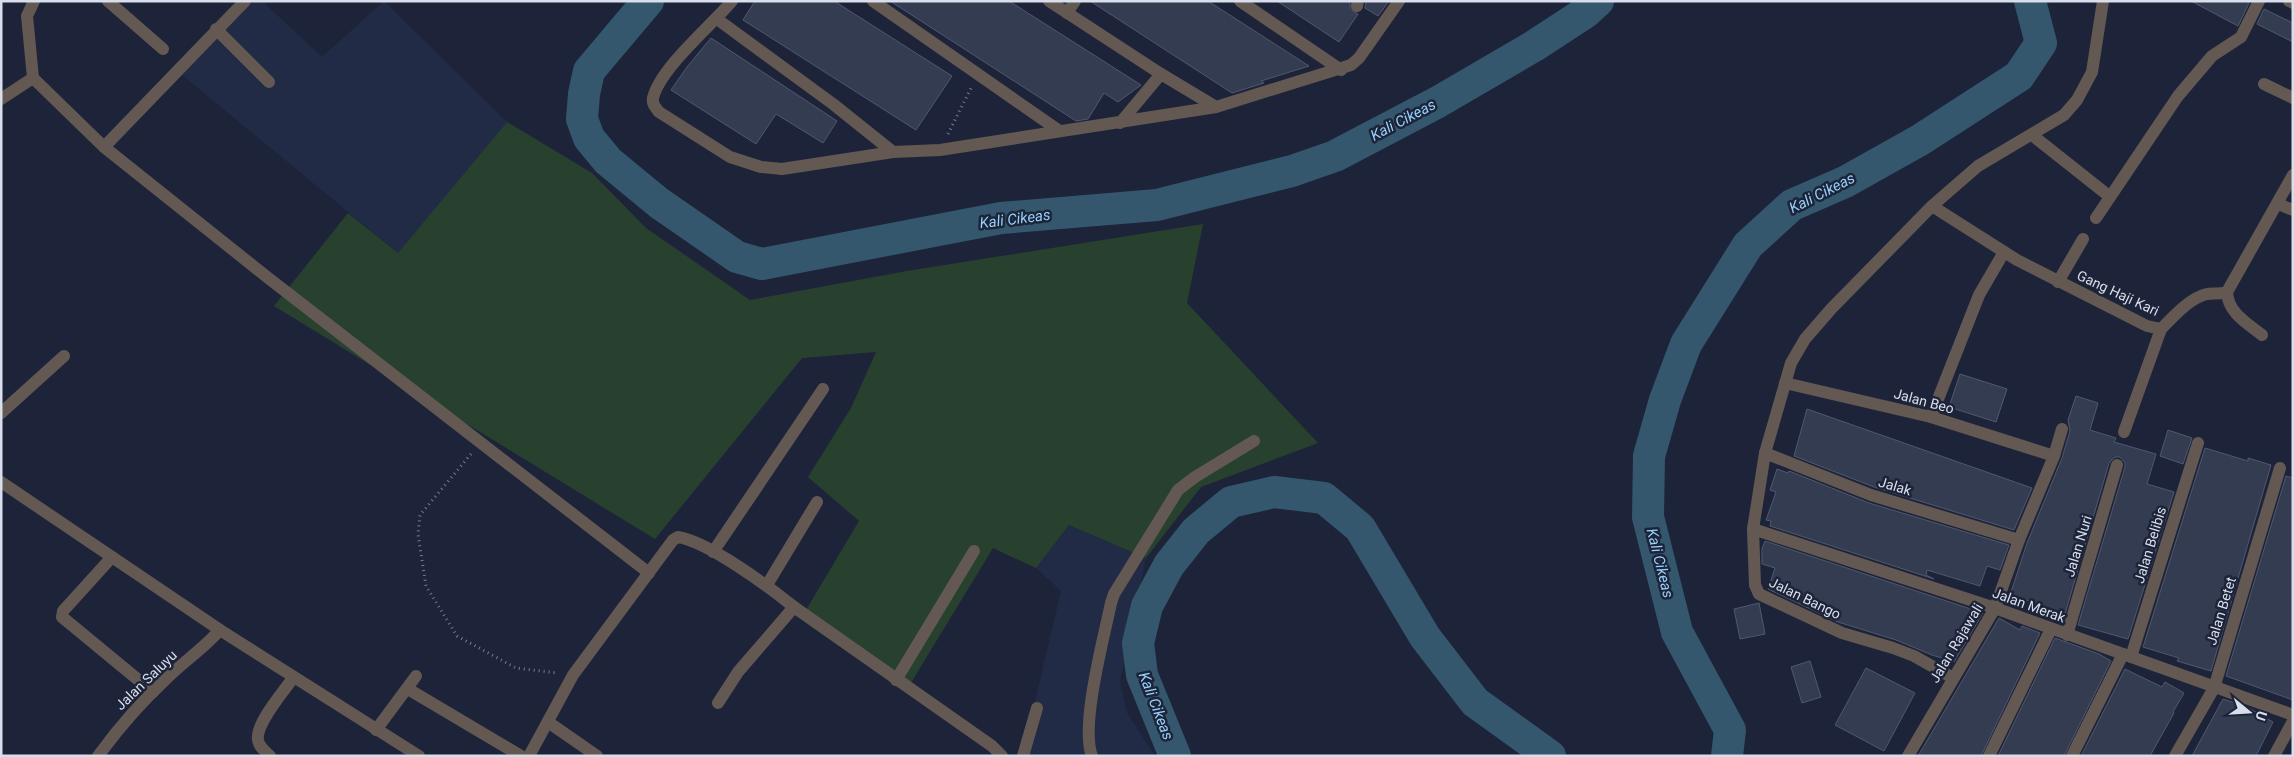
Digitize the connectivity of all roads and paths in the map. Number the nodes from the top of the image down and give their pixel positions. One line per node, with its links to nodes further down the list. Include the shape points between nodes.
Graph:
1 (34, 1): 21 (street, via 27,16)
2 (108, 1): 17 (street)
3 (245, 1): 16 (street)
4 (732, 1): 15 (street)
5 (873, 1): 20 (street)
6 (1049, 1): 14 (street)
7 (1075, 1): 14 (street)
8 (1240, 1): 18 (street)
9 (1399, 1): 18 (street, via 1359,58)
10 (2103, 1): 29 (street, Jalan Bango, via 2092,72 2078,100 2064,115)
11 (2259, 1): 34 (street, via 2242,37 2212,56 2194,77 2160,120)
12 (2289, 1): 13 (street)
13 (2293, 4)
14 (1067, 13): 19 (street)
15 (717, 19): 32 (street); 32 (street, via 688,45 664,78 653,97 653,105 658,112 730,157 762,167 803,167)
16 (216, 29): 22 (street); 30 (street)
17 (164, 49)
18 (1341, 70): 26 (street)
19 (1161, 74): 26 (street); 27 (street)
20 (978, 76): 28 (street); 31 (path)
21 (34, 78): 25 (street); 30 (street)
22 (269, 82)
23 (2264, 84): 24 (street)
24 (2293, 98)
25 (1, 99)
26 (1216, 107): 27 (street)
27 (1120, 123): 28 (street)
28 (1058, 130): 31 (street)
29 (2032, 135): 34 (street); 36 (street, Jalan Bango, via 1978,166)
30 (104, 147): 53 (street)
31 (940, 150): 32 (street)
32 (893, 152)
33 (2293, 175): 35 (street)
34 (2109, 196): 38 (street)
35 (2278, 204): 37 (street); 42 (street)
36 (1932, 206): 40 (street, Gang Haji Kari); 46 (street, Jalan Bango, via 1805,339 1791,363)
37 (2293, 210)
38 (2096, 218)
39 (2083, 239): 41 (street)
40 (2004, 252): 41 (street, Gang Haji Kari); 49 (street, via 1979,295)
41 (2058, 282): 43 (street, Gang Haji Kari, via 2147,326)
42 (2228, 292): 43 (street, Gang Haji Kari, via 2200,296); 44 (street, via 2228,302 2235,313)
43 (2161, 329): 51 (street)
44 (2262, 335)
45 (64, 356): 48 (street)
46 (1785, 383): 49 (street, Jalan Beo); 55 (street, Jalan Bango)
47 (823, 388): 64 (street)
48 (1, 414)
49 (1931, 417): 56 (street, Jalan Beo)
50 (2062, 430): 56 (street, Jalan Rajawali)
51 (2124, 432)
52 (1254, 441): 97 (street, via 1178,490 1114,594 1090,717 1088,741)
53 (481, 442): 66 (street); 74 (path, via 420,515 418,534 426,586 457,636 516,668)
54 (2198, 443): 73 (street, Jalan Belibis)
55 (1766, 453): 61 (street, Jalan Bango); 62 (street, Jalak, via 1871,495)
56 (2054, 456): 62 (street, Jalan Rajawali)
57 (2117, 466): 72 (street, Jalan Nuri)
58 (2280, 468): 79 (street, Jalan Betet)
59 (1, 482): 65 (street)
60 (816, 502): 67 (street)
61 (1754, 530): 69 (street, Jalan Merak); 77 (street, Jalan Bango, via 1755,585 1759,594 1842,633 1914,656)
62 (2019, 540): 69 (street, Jalan Rajawali)
63 (974, 551): 78 (street)
64 (713, 552): 66 (street, via 678,537); 67 (street)
65 (112, 557): 71 (street); 81 (street, via 64,610 62,617)
66 (649, 573): 74 (street)
67 (766, 585): 68 (street)
68 (794, 607): 78 (street); 82 (street, via 738,672)
69 (1995, 608): 70 (street, Jalan Merak); 77 (street, Jalan Rajawali)
70 (2051, 629): 72 (street, Jalan Merak); 99 (street)
71 (220, 630): 76 (street); 81 (street, Jalan Saluyu)
72 (2067, 635): 73 (street, Jalan Merak)
73 (2127, 656): 79 (street, Jalan Merak); 100 (street, Jalan Belibis)
74 (573, 675): 86 (street)
75 (416, 676): 80 (street)
76 (294, 678): 87 (street); 90 (street, via 261,726 258,739 261,748)
77 (1953, 678): 98 (street, Jalan Rajawali)
78 (896, 680): 88 (street)
79 (2214, 688): 84 (street, Jalan Merak); 101 (street, Jalan Betet)
80 (408, 689): 87 (street); 92 (street)
81 (153, 692): 89 (street, Jalan Saluyu)
82 (718, 703)
83 (1036, 708): 96 (street)
84 (2293, 715)
85 (2293, 721): 102 (street)
86 (548, 722): 93 (street); 94 (street)
87 (376, 730): 91 (street)
88 (988, 751): 95 (street)
89 (98, 756)
90 (270, 756)
91 (419, 756)
92 (521, 756)
93 (529, 756)
94 (597, 756)
95 (1002, 756)
96 (1023, 756)
97 (1092, 756)
98 (1908, 756)
99 (1989, 756)
100 (2072, 756)
101 (2174, 756)
102 (2274, 756)

